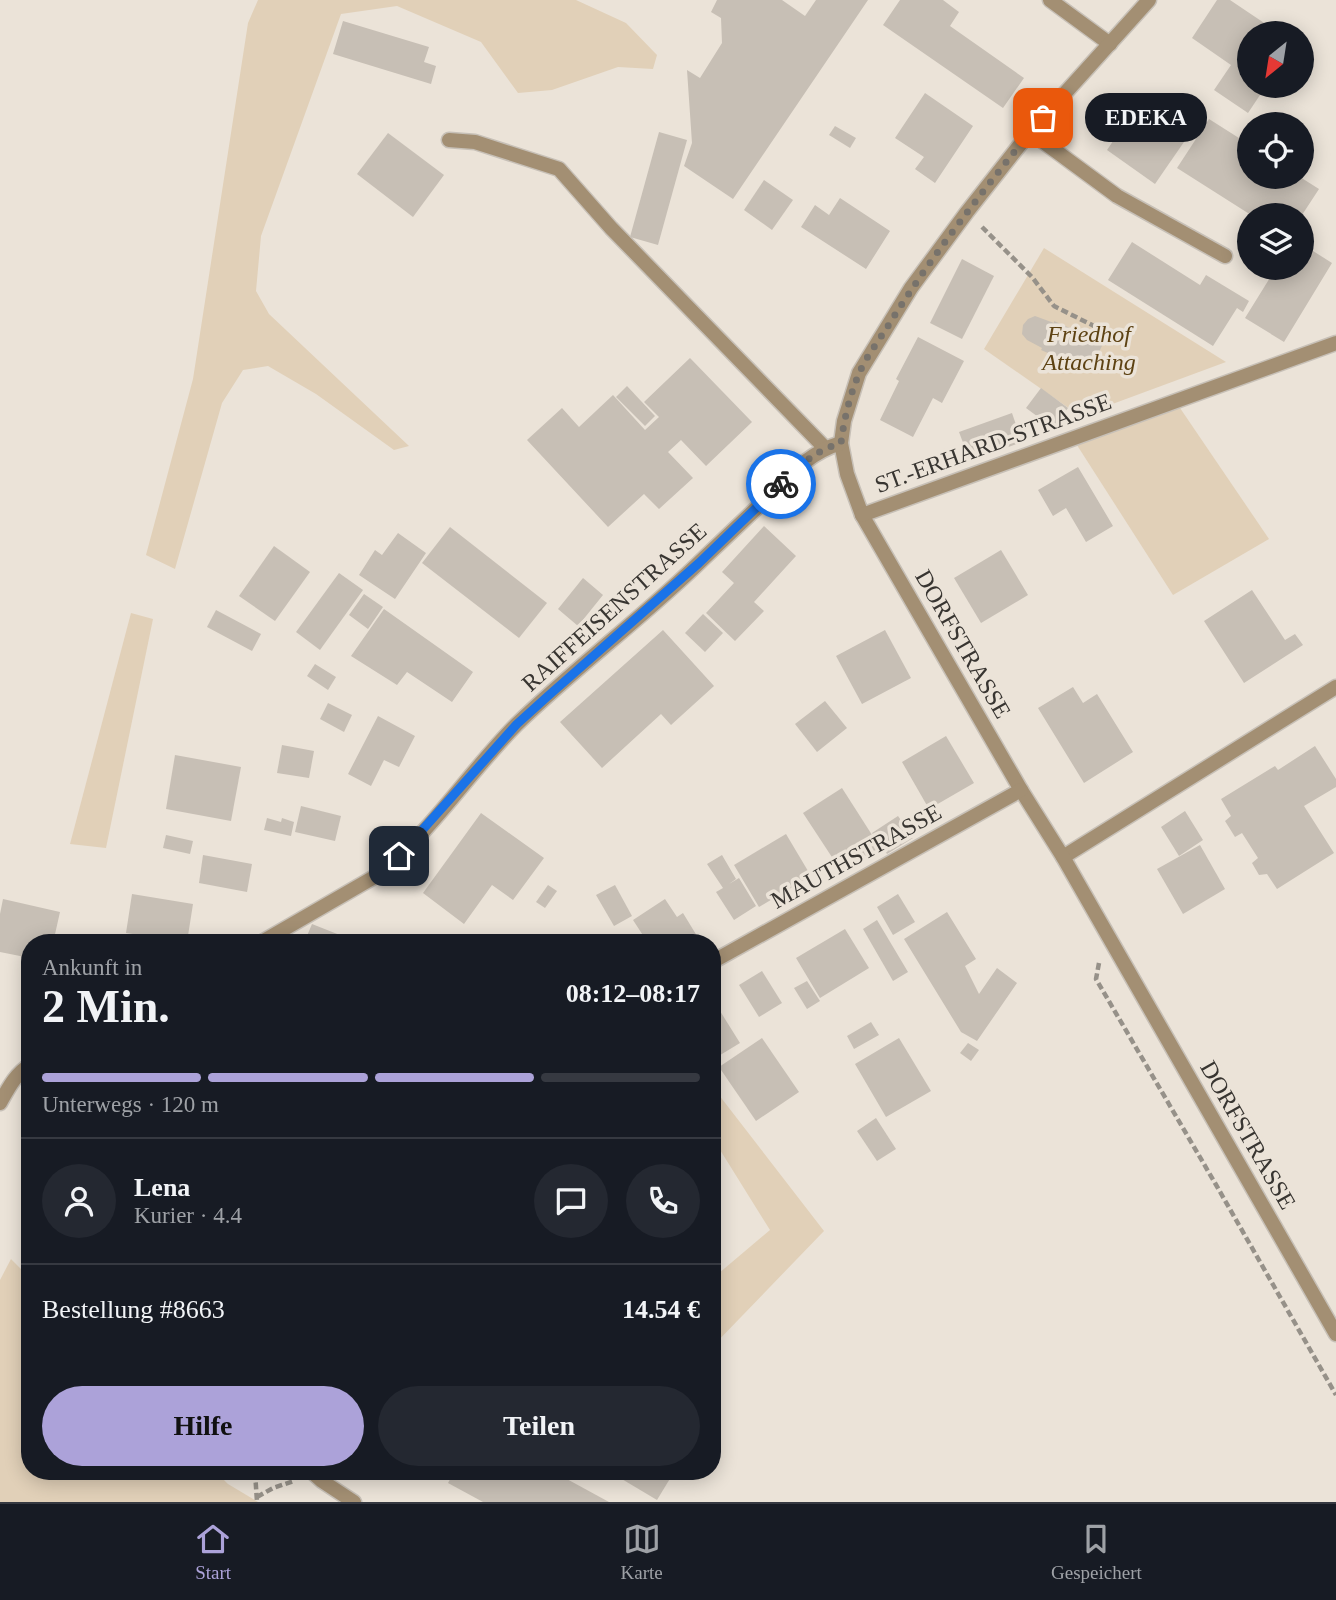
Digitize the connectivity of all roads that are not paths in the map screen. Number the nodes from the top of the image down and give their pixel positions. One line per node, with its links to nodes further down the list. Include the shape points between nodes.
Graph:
1 (1050, 0): 3 (street)
2 (1149, 0): 3 (street, DORFSTRASSE)
3 (1110, 44): 4 (street, DORFSTRASSE)
4 (1030, 132): 6 (street, via 1117,196); 8 (street, DORFSTRASSE, via 911,288 859,373)
5 (449, 140): 9 (street, via 475,142 559,169)
6 (1225, 256)
7 (1336, 343): 10 (street, ST.-ERHARD-STRASSE)
8 (841, 443): 9 (street, RAIFFEISENSTRASSE); 10 (street, DORFSTRASSE)
9 (825, 448): 14 (street, RAIFFEISENSTRASSE, via 803,463 699,563 517,724 388,866)
10 (862, 515): 12 (street, DORFSTRASSE)
11 (1336, 687): 13 (street)
12 (1021, 790): 13 (street, DORFSTRASSE); 15 (street, MAUTHSTRASSE)
13 (1063, 857): 18 (street, DORFSTRASSE)
14 (276, 934)
15 (721, 957)
16 (21, 1072): 17 (street)
17 (0, 1103)
18 (1336, 1334)
19 (323, 1480): 20 (street)
20 (354, 1502)

